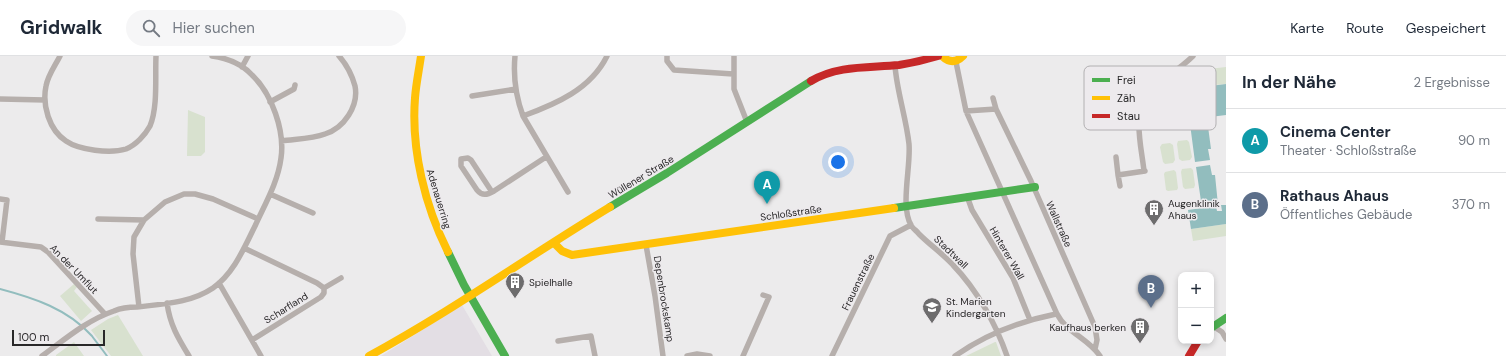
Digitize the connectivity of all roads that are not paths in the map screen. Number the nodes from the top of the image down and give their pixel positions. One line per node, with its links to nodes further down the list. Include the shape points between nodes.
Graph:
1 (60, 56): 25 (street, via 48,80)
2 (156, 56): 25 (street, via 153,115 144,135 125,149 88,149 66,141 48,117)
3 (212, 56): 18 (street)
4 (248, 56): 18 (street)
5 (339, 56): 32 (street, via 355,86 355,100 346,119 337,128 325,134)
6 (421, 56): 58 (street, Adenauerring, via 415,90 414,120 418,164 433,218)
7 (515, 56): 21 (street)
8 (607, 56): 29 (street, via 588,82 564,99)
9 (667, 56): 19 (street, via 667,61 674,70)
10 (734, 56): 19 (street)
11 (938, 56): 16 (street, Wüllener Straße)
12 (942, 56): 15 (street, via 947,61)
13 (963, 56): 15 (street)
14 (1193, 56): 17 (street)
15 (956, 62): 28 (street)
16 (895, 66): 30 (street, Wüllener Straße, via 856,66 830,72); 44 (street, via 908,144)
17 (1182, 66)
18 (242, 67): 26 (street, via 258,81)
19 (733, 74): 30 (street, via 734,89)
20 (295, 85): 26 (street, via 294,89)
21 (516, 89): 22 (street); 29 (street)
22 (472, 96)
23 (993, 98): 27 (street, Wallstraße)
24 (0, 100): 25 (street)
25 (45, 100)
26 (270, 102): 32 (street, via 278,119)
27 (996, 109): 28 (street); 37 (street, Wallstraße)
28 (966, 111): 38 (street)
29 (523, 116): 33 (street)
30 (747, 122): 51 (street, Wüllener Straße)
31 (1139, 130): 35 (street, via 1144,170)
32 (282, 141): 41 (street, via 280,165)
33 (546, 157): 39 (street); 40 (street)
34 (1116, 157): 35 (street)
35 (1118, 175): 36 (street)
36 (1120, 186)
37 (1034, 187): 38 (street, Schloßstraße); 72 (street, Wallstraße, via 1095,327)
38 (1000, 191): 42 (street, Schloßstraße); 61 (street)
39 (492, 192): 39 (street, via 484,195 477,190 461,166 462,159 471,160)
40 (568, 192)
41 (270, 194): 45 (street); 48 (street)
42 (967, 196): 44 (street, Schloßstraße); 64 (street, Hinterer Wall, via 972,210 1012,278)
43 (0, 200): 50 (street, An der Umflut, via 7,200)
44 (905, 206): 49 (street, Stadtwall); 52 (street, Schloßstraße)
45 (314, 213)
46 (98, 218): 47 (street)
47 (144, 220): 48 (street, via 161,206 184,194 213,199); 60 (street, via 136,231 133,249)
48 (258, 220): 53 (street)
49 (911, 225): 67 (street, Stadtwall, via 967,281); 83 (street, Frauenstraße, via 890,236)
50 (1, 242): 62 (street, An der Umflut, via 41,247)
51 (554, 243): 52 (street, Schloßstraße, via 560,251 572,256); 58 (street, Wüllener Straße)
52 (646, 245): 79 (street, Depenbrockskamp)
53 (244, 248): 55 (street, via 231,270); 56 (street, Scharfland)
54 (341, 278): 56 (street, Scharfland)
55 (219, 283): 59 (street, via 194,298); 68 (street)
56 (324, 288): 68 (street, Scharfland, via 321,297)
57 (763, 294): 82 (street, via 769,297)
58 (470, 297): 76 (street, Wüllener Straße); 77 (street, Adenauerring)
59 (167, 303): 60 (street); 74 (street, via 173,330)
60 (139, 307): 62 (street)
61 (1055, 312): 64 (street); 72 (street, via 1062,323)
62 (105, 314): 73 (street)
63 (1226, 318): 65 (street)
64 (1030, 320): 67 (street)
65 (1214, 326)
66 (1214, 328): 69 (street, via 1222,332)
67 (998, 333): 84 (street); 85 (street, Stadtwall)
68 (252, 340): 75 (street)
69 (1226, 340)
70 (558, 341): 78 (street, via 591,336)
71 (1196, 344): 87 (street)
72 (1095, 349): 86 (street)
73 (42, 356)
74 (189, 356)
75 (261, 356)
76 (369, 356)
77 (505, 356)
78 (595, 356)
79 (663, 356)
80 (687, 356): 81 (street)
81 (710, 356)
82 (744, 356)
83 (832, 356)
84 (955, 356)
85 (1007, 356)
86 (1100, 356)
87 (1189, 356)

